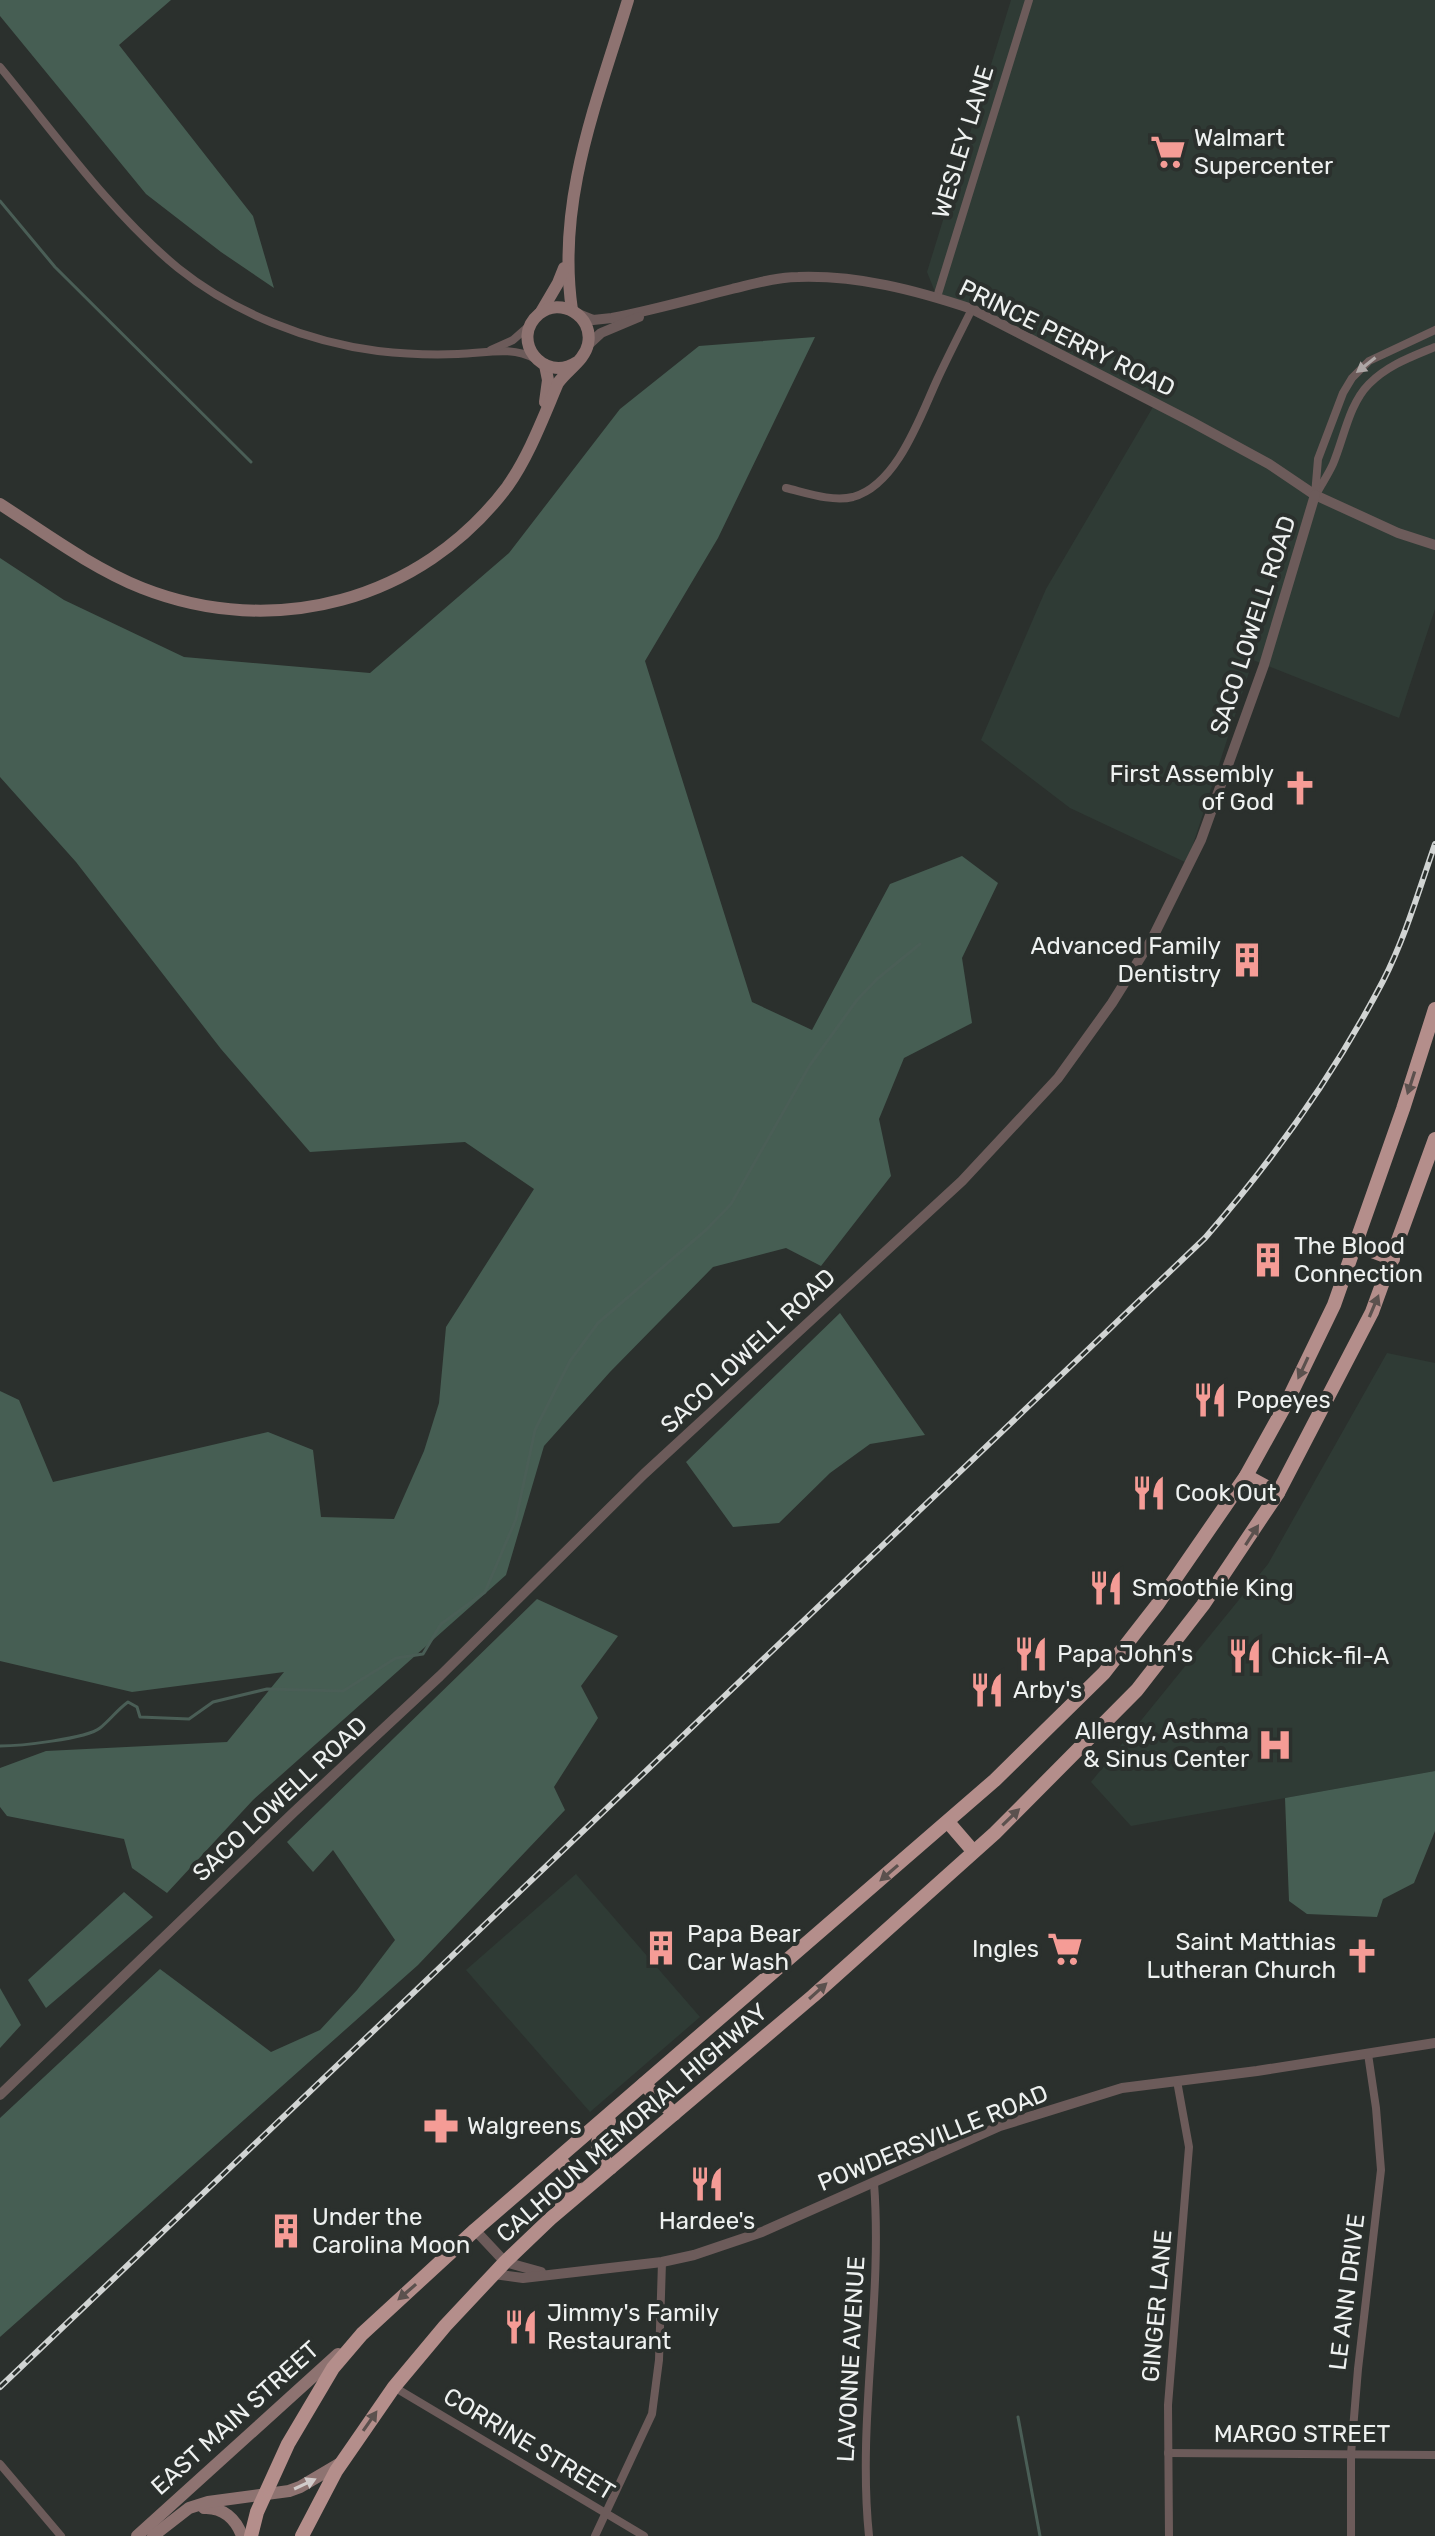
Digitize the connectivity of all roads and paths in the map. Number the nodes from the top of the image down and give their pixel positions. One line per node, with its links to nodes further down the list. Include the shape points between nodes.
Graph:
1 (628, 0): 4 (main road, via 581,156)
2 (1029, 0): 5 (street, WESLEY LANE)
3 (0, 67): 13 (street, via 145,238 232,304 329,342 422,354)
4 (567, 257): 8 (main road); 9 (main road)
5 (937, 297): 6 (street, PRINCE PERRY ROAD, via 884,283 795,277); 7 (street, PRINCE PERRY ROAD)
6 (656, 309): 8 (street, PRINCE PERRY ROAD, via 593,320); 11 (street, PRINCE PERRY ROAD, via 601,333)
7 (972, 309): 17 (street, via 918,424 883,476 863,492 840,498); 18 (street, PRINCE PERRY ROAD, via 1190,421)
8 (575, 312): 9 (main road, via 552,308); 11 (main road, via 588,331)
9 (536, 319): 13 (street); 15 (main road, via 529,344)
10 (1435, 330): 18 (street, one-way to 18, via 1369,361 1352,378 1318,459)
11 (588, 345): 14 (main road)
12 (1435, 347): 18 (street, via 1401,361 1363,391)
13 (491, 351): 15 (street, via 527,354)
14 (577, 362): 15 (main road, via 558,368); 16 (main road, via 558,383)
15 (542, 363): 16 (main road, via 547,389)
16 (542, 421): 19 (main road, via 508,485 455,543 366,593 300,610 211,607 141,587)
17 (786, 488)
18 (1315, 495): 20 (street, PRINCE PERRY ROAD); 33 (street, SACO LOWELL ROAD, via 1264,665 1201,840 1152,939 1058,1078 962,1181 644,1474)
19 (0, 504)
20 (1435, 545)
21 (1435, 1009): 23 (highway, CALHOUN MEMORIAL HIGHWAY, one-way to 23)
22 (1435, 1139): 24 (highway, CALHOUN MEMORIAL HIGHWAY)
23 (1356, 1245): 24 (highway); 25 (highway, CALHOUN MEMORIAL HIGHWAY, one-way to 25, via 1334,1305)
24 (1393, 1259): 26 (highway, CALHOUN MEMORIAL HIGHWAY, one-way to 24, via 1372,1312)
25 (1246, 1476): 26 (highway); 27 (highway, CALHOUN MEMORIAL HIGHWAY, via 1104,1673)
26 (1278, 1493): 28 (highway, CALHOUN MEMORIAL HIGHWAY, one-way to 26, via 1137,1690 1212,1594)
27 (948, 1822): 28 (highway); 32 (highway, CALHOUN MEMORIAL HIGHWAY, one-way to 32)
28 (973, 1851): 35 (highway, CALHOUN MEMORIAL HIGHWAY, one-way to 28)
29 (1435, 2043): 30 (street, POWDERSVILLE ROAD)
30 (1368, 2054): 31 (street, POWDERSVILLE ROAD); 48 (street, LE ANN DRIVE, via 1381,2170)
31 (1177, 2081): 38 (street, POWDERSVILLE ROAD, via 1122,2088 1041,2112); 47 (street, GINGER LANE, via 1189,2147)
32 (644, 2084): 34 (highway, CALHOUN MEMORIAL HIGHWAY); 35 (highway)
33 (0, 2095)
34 (618, 2107): 36 (highway, CALHOUN MEMORIAL HIGHWAY); 37 (highway, via 596,2146)
35 (674, 2114): 37 (highway, CALHOUN MEMORIAL HIGHWAY)
36 (559, 2158): 39 (highway, via 575,2181); 40 (highway, CALHOUN MEMORIAL HIGHWAY)
37 (610, 2168): 39 (highway, CALHOUN MEMORIAL HIGHWAY)
38 (874, 2183): 42 (street, POWDERSVILLE ROAD, via 762,2232); 63 (street, LAVONNE AVENUE, via 878,2234 864,2487)
39 (559, 2211): 41 (highway, CALHOUN MEMORIAL HIGHWAY)
40 (475, 2230): 41 (street); 45 (highway, CALHOUN MEMORIAL HIGHWAY, one-way to 45)
41 (505, 2262): 43 (highway, CALHOUN MEMORIAL HIGHWAY); 44 (street, POWDERSVILLE ROAD)
42 (662, 2262): 44 (street, POWDERSVILLE ROAD); 54 (street, via 652,2414)
43 (494, 2274): 44 (street, POWDERSVILLE ROAD); 46 (highway, CALHOUN MEMORIAL HIGHWAY)
44 (547, 2274)
45 (362, 2334): 52 (highway, CALHOUN MEMORIAL HIGHWAY, via 313,2400); 56 (main road, EAST MAIN STREET)
46 (394, 2387): 50 (highway, CALHOUN MEMORIAL HIGHWAY, one-way to 46); 54 (street, CORRINE STREET)
47 (1168, 2453): 48 (street, MARGO STREET); 64 (street, GINGER LANE)
48 (1351, 2454): 49 (street, MARGO STREET); 65 (street, LE ANN DRIVE)
49 (1435, 2455)
50 (342, 2463): 52 (main road, EAST MAIN STREET, one-way to 50, via 300,2487); 60 (highway, CALHOUN MEMORIAL HIGHWAY)
51 (0, 2464): 55 (street)
52 (265, 2494): 53 (main road, EAST MAIN STREET); 59 (highway, CALHOUN MEMORIAL HIGHWAY)
53 (189, 2508): 57 (main road, EAST MAIN STREET); 58 (main road, via 221,2510)
54 (607, 2513): 61 (street); 62 (street, CORRINE STREET)
55 (61, 2536)
56 (137, 2536)
57 (153, 2536)
58 (242, 2536)
59 (251, 2536)
60 (302, 2536)
61 (595, 2536)
62 (644, 2536)
63 (869, 2536)
64 (1169, 2536)
65 (1351, 2536)

